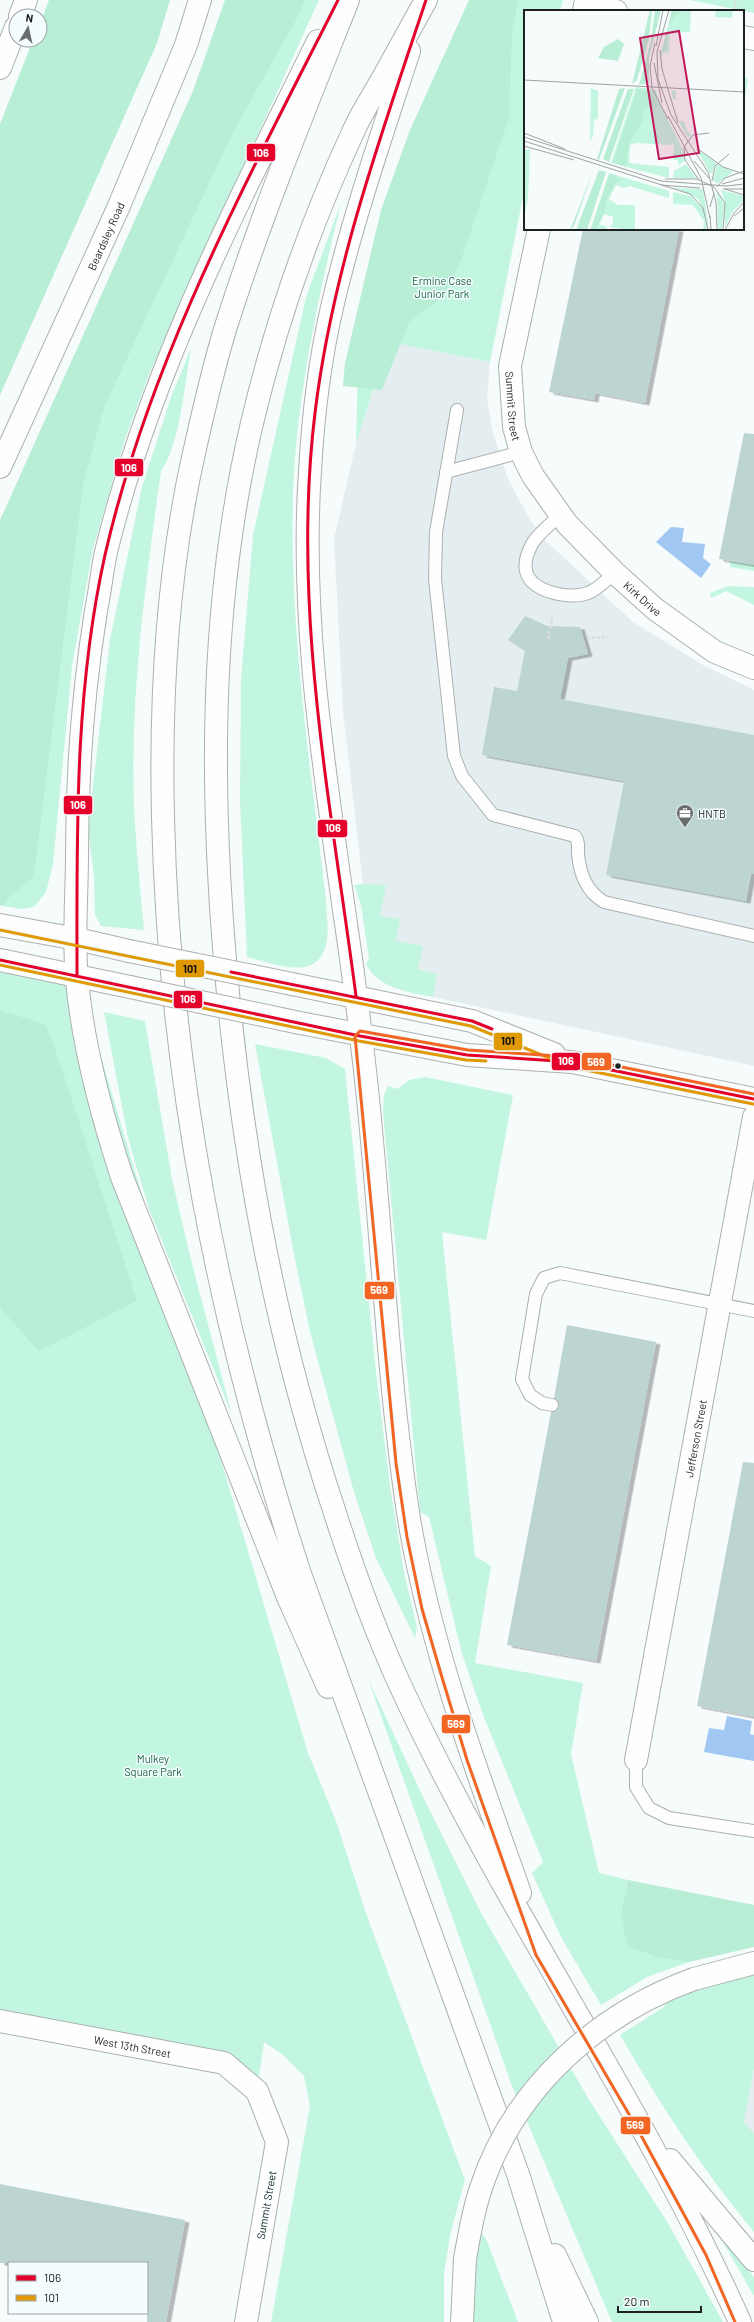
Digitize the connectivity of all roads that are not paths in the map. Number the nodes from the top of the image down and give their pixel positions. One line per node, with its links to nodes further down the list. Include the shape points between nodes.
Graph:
1 (200, 0): 14 (main road, Beardsley Road, via 186,45 119,206)
2 (338, 0): 21 (main road, via 208,266 166,364 130,463 106,555 86,672 78,778)
3 (348, 0): 34 (main road, via 280,172 238,289 214,367 193,457 174,566 167,632 163,685 163,833 172,979 182,1066 197,1172 220,1287 269,1478 300,1574)
4 (426, 0): 24 (main road, via 350,235 332,309 319,385 310,473 308,553 311,643 324,773); 35 (main road, via 357,123 315,220 281,317 252,424 230,536 222,609 217,680 215,825 224,953 246,1143 272,1288 304,1417 359,1581 398,1679 433,1753)
5 (584, 8): 6 (main road)
6 (605, 10)
7 (744, 37): 8 (main road)
8 (754, 39)
9 (8, 48): 10 (main road)
10 (0, 68)
11 (539, 230): 13 (main road, Summit Street, via 510,366 514,427)
12 (457, 410): 15 (lane)
13 (521, 452): 15 (lane); 16 (main road, Summit Street, via 532,476)
14 (0, 467)
15 (446, 472): 20 (lane, via 436,532 435,579 454,756 462,776 493,815 575,836 578,839 579,864 587,887 604,902)
16 (555, 509): 17 (main road, Kirk Drive); 17 (lane, via 532,544 526,564 527,575 532,584 545,591 574,597 589,593)
17 (615, 573): 18 (main road, Kirk Drive, via 655,608 715,652)
18 (754, 668)
19 (6, 926): 21 (main road)
20 (754, 936)
21 (77, 939): 23 (main road); 24 (main road, bridge)
22 (1, 960): 23 (main road)
23 (77, 976): 25 (main road, bridge); 34 (main road, via 87,1049 122,1177 288,1597)
24 (356, 996): 25 (main road); 26 (main road, via 472,1021)
25 (360, 1036): 26 (main road, via 467,1055); 35 (main road, via 390,1358 412,1536 427,1608 472,1758)
26 (572, 1062): 27 (main road)
27 (754, 1099)
28 (754, 1116): 29 (main road, Jefferson Street)
29 (719, 1304): 30 (lane); 31 (lane, via 560,1274 544,1278 536,1294 522,1379 530,1395 542,1403); 32 (main road, Jefferson Street)
30 (754, 1311)
31 (552, 1405)
32 (636, 1760): 33 (lane, via 636,1787 649,1808 669,1818)
33 (754, 1832)
34 (407, 1868): 40 (main road)
35 (541, 1953): 39 (main road)
36 (754, 1963): 43 (main road, bridge, via 694,1979 649,1997 609,2021 570,2052 538,2086 515,2117 491,2162 474,2215 465,2259)
37 (0, 2021): 38 (main road, West 13th Street, via 224,2062)
38 (257, 2091): 42 (main road, Summit Street, via 277,2142)
39 (641, 2126): 41 (main road); 46 (main road, via 710,2253)
40 (518, 2174): 44 (main road); 45 (main road)
41 (754, 2260)
42 (246, 2322)
43 (462, 2322)
44 (564, 2322)
45 (587, 2322)
46 (740, 2322)

